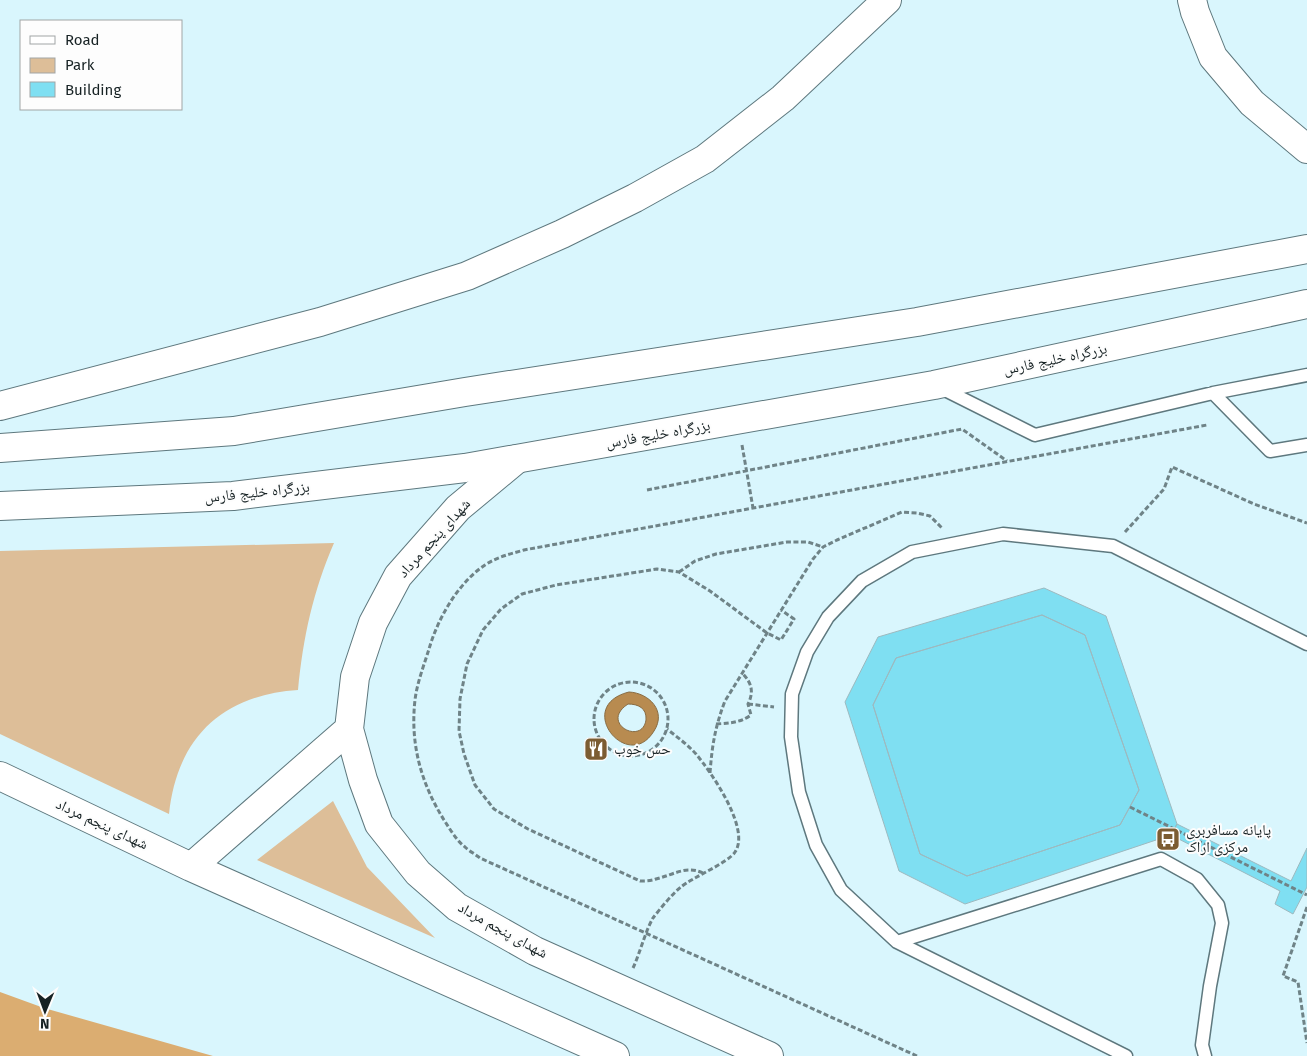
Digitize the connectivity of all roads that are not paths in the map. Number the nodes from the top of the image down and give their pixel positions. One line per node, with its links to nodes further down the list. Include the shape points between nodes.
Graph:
1 (887, 0): 9 (main road, via 783,98 705,159 562,234 467,276 330,319)
2 (1192, 0): 3 (main road, via 1213,57 1252,103)
3 (1307, 148)
4 (1307, 249): 11 (main road, via 917,322 234,431)
5 (1307, 304): 7 (main road, بزرگراه خلیج فارس)
6 (1307, 375): 8 (lane)
7 (934, 385): 8 (lane, via 1035,434); 12 (main road, بزرگراه خلیج فارس)
8 (1213, 393): 10 (lane, via 1270,451)
9 (0, 406)
10 (1307, 444)
11 (0, 448)
12 (517, 459): 13 (main road, بزرگراه خلیج فارس, via 233,496); 15 (main road, شهدای پنجم مرداد, via 458,508 398,576 373,623 355,677)
13 (0, 506)
14 (1307, 644): 18 (lane, via 1113,546 1002,534 912,552 862,581 828,617 807,652 792,694 791,737 799,792 816,845 841,890)
15 (349, 729): 17 (main road); 20 (main road, شهدای پنجم مرداد, via 362,780 379,824 418,873 457,907 535,950)
16 (0, 776): 17 (main road, شهدای پنجم مرداد)
17 (191, 867): 19 (main road, شهدای پنجم مرداد)
18 (897, 942): 21 (lane); 22 (lane, via 1161,859 1197,879 1218,905 1222,923 1202,1045)
19 (615, 1056)
20 (769, 1056)
21 (1126, 1056)
22 (1205, 1056)

